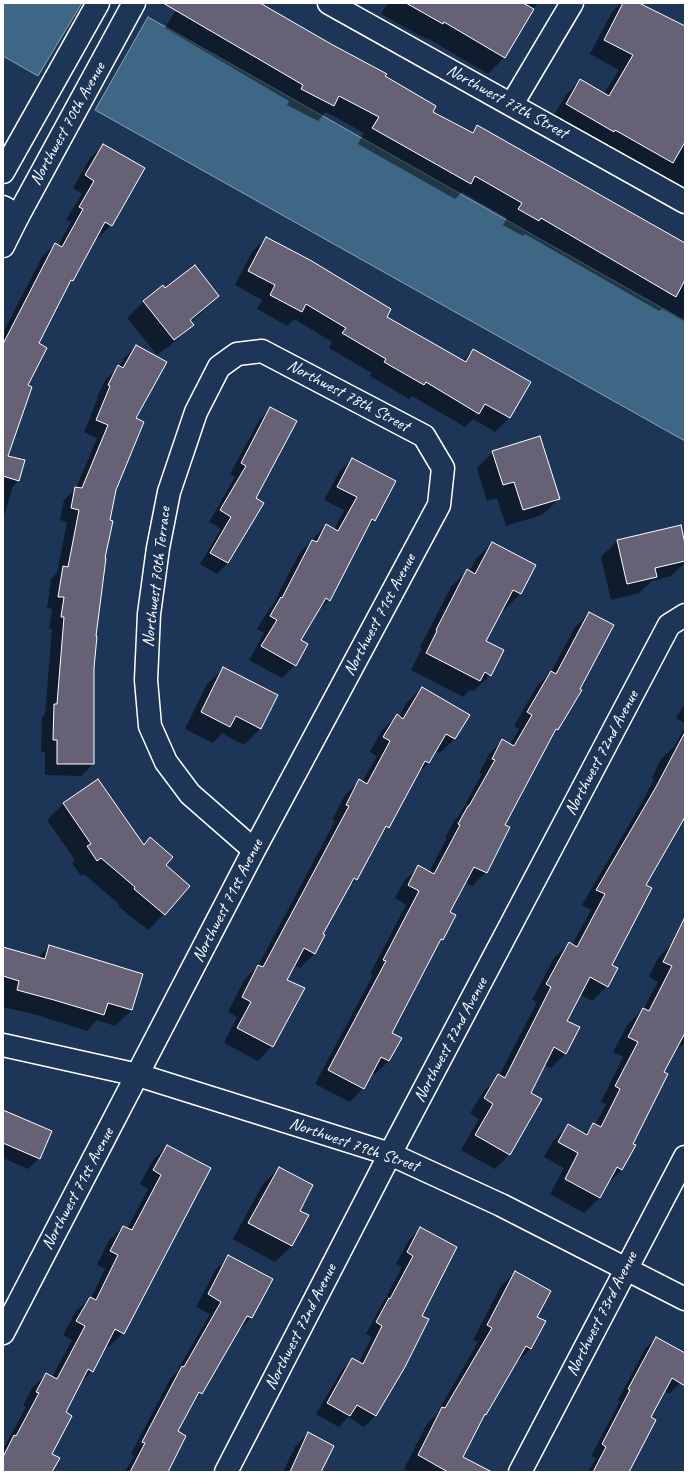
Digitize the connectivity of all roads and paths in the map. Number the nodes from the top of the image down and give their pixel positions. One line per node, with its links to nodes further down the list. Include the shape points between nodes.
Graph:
1 (98, 3): 7 (street, Northwest 70th Avenue)
2 (134, 3): 9 (street, Northwest 70th Avenue)
3 (329, 3): 5 (street, Northwest 77th Street)
4 (572, 3): 6 (street)
5 (351, 8): 6 (street, Northwest 77th Street)
6 (512, 104): 8 (street, Northwest 77th Street)
7 (3, 172)
8 (685, 202)
9 (10, 211): 10 (street, Northwest 70th Avenue)
10 (3, 246)
11 (237, 354): 12 (street, Northwest 78th Street, via 262,351 424,436); 14 (street, Northwest 70th Terrace, via 219,367 196,412 169,492 149,614 146,680 150,726 166,762 190,794)
12 (443, 468): 14 (street, Northwest 71st Avenue, via 439,505)
13 (685, 615): 17 (street, Northwest 72nd Avenue, via 669,625)
14 (254, 850): 16 (street, Northwest 71st Avenue)
15 (3, 1045): 16 (street, Northwest 79th Street)
16 (138, 1075): 17 (street, Northwest 79th Street); 21 (street, Northwest 71st Avenue)
17 (390, 1154): 19 (street, Northwest 79th Street, via 501,1205); 22 (street, Northwest 72nd Avenue)
18 (685, 1156): 19 (street, Northwest 73rd Avenue)
19 (626, 1268): 20 (street, Northwest 79th Street); 23 (street, Northwest 73rd Avenue)
20 (685, 1299)
21 (3, 1333)
22 (226, 1472)
23 (520, 1472)

